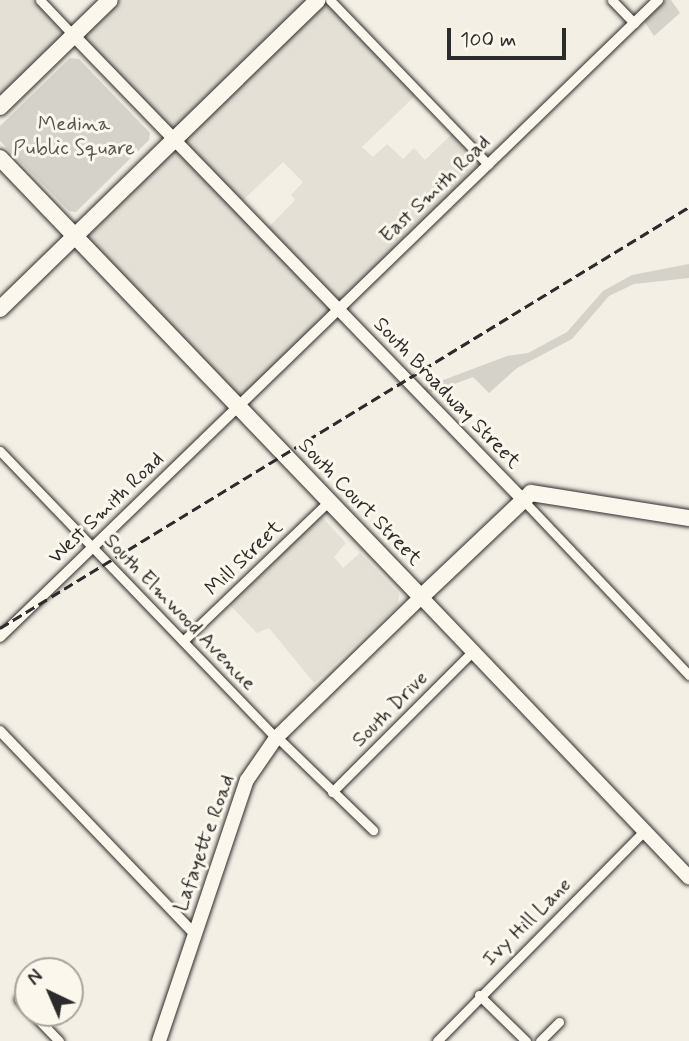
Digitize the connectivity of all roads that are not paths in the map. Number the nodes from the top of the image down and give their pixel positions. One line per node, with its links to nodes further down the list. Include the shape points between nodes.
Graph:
1 (40, 0): 8 (street)
2 (110, 0): 8 (highway)
3 (318, 0): 10 (highway)
4 (330, 0): 12 (street)
5 (612, 0): 7 (street)
6 (658, 0): 7 (street, East Smith Road)
7 (634, 23): 12 (street, East Smith Road)
8 (74, 36): 9 (highway); 10 (main road, South Broadway Street)
9 (0, 107)
10 (175, 140): 13 (highway); 15 (main road, South Broadway Street)
11 (0, 158): 13 (highway, South Court Street)
12 (488, 164): 15 (street, East Smith Road)
13 (75, 236): 14 (highway); 16 (highway, South Court Street)
14 (0, 309)
15 (338, 310): 16 (street, East Smith Road); 18 (main road, South Broadway Street)
16 (239, 406): 19 (highway, South Court Street); 21 (street, West Smith Road)
17 (0, 451): 21 (street, South Elmwood Avenue)
18 (523, 499): 20 (highway, via 540,491); 22 (highway); 26 (street, South Broadway Street)
19 (329, 501): 22 (highway, South Court Street); 24 (street, Mill Street)
20 (689, 518)
21 (93, 547): 23 (street, West Smith Road); 24 (street, South Elmwood Avenue)
22 (422, 597): 25 (main road, South Court Street); 28 (main road, Lafayette Road)
23 (0, 637)
24 (183, 641): 28 (street, South Elmwood Avenue)
25 (472, 651): 29 (street, South Drive); 31 (main road, South Court Street)
26 (689, 676)
27 (0, 731): 33 (street)
28 (277, 737): 29 (street, South Elmwood Avenue); 33 (main road, Lafayette Road, via 237,799)
29 (332, 792): 30 (street, South Elmwood Avenue)
30 (373, 830)
31 (645, 830): 32 (main road, South Court Street); 34 (street, Ivy Hill Lane)
32 (689, 877)
33 (194, 933): 38 (main road, Lafayette Road)
34 (479, 995): 39 (street, Ivy Hill Lane); 40 (street)
35 (559, 1022): 41 (street)
36 (46, 1027): 37 (street)
37 (59, 1041)
38 (159, 1041)
39 (437, 1041)
40 (526, 1041)
41 (540, 1041)

